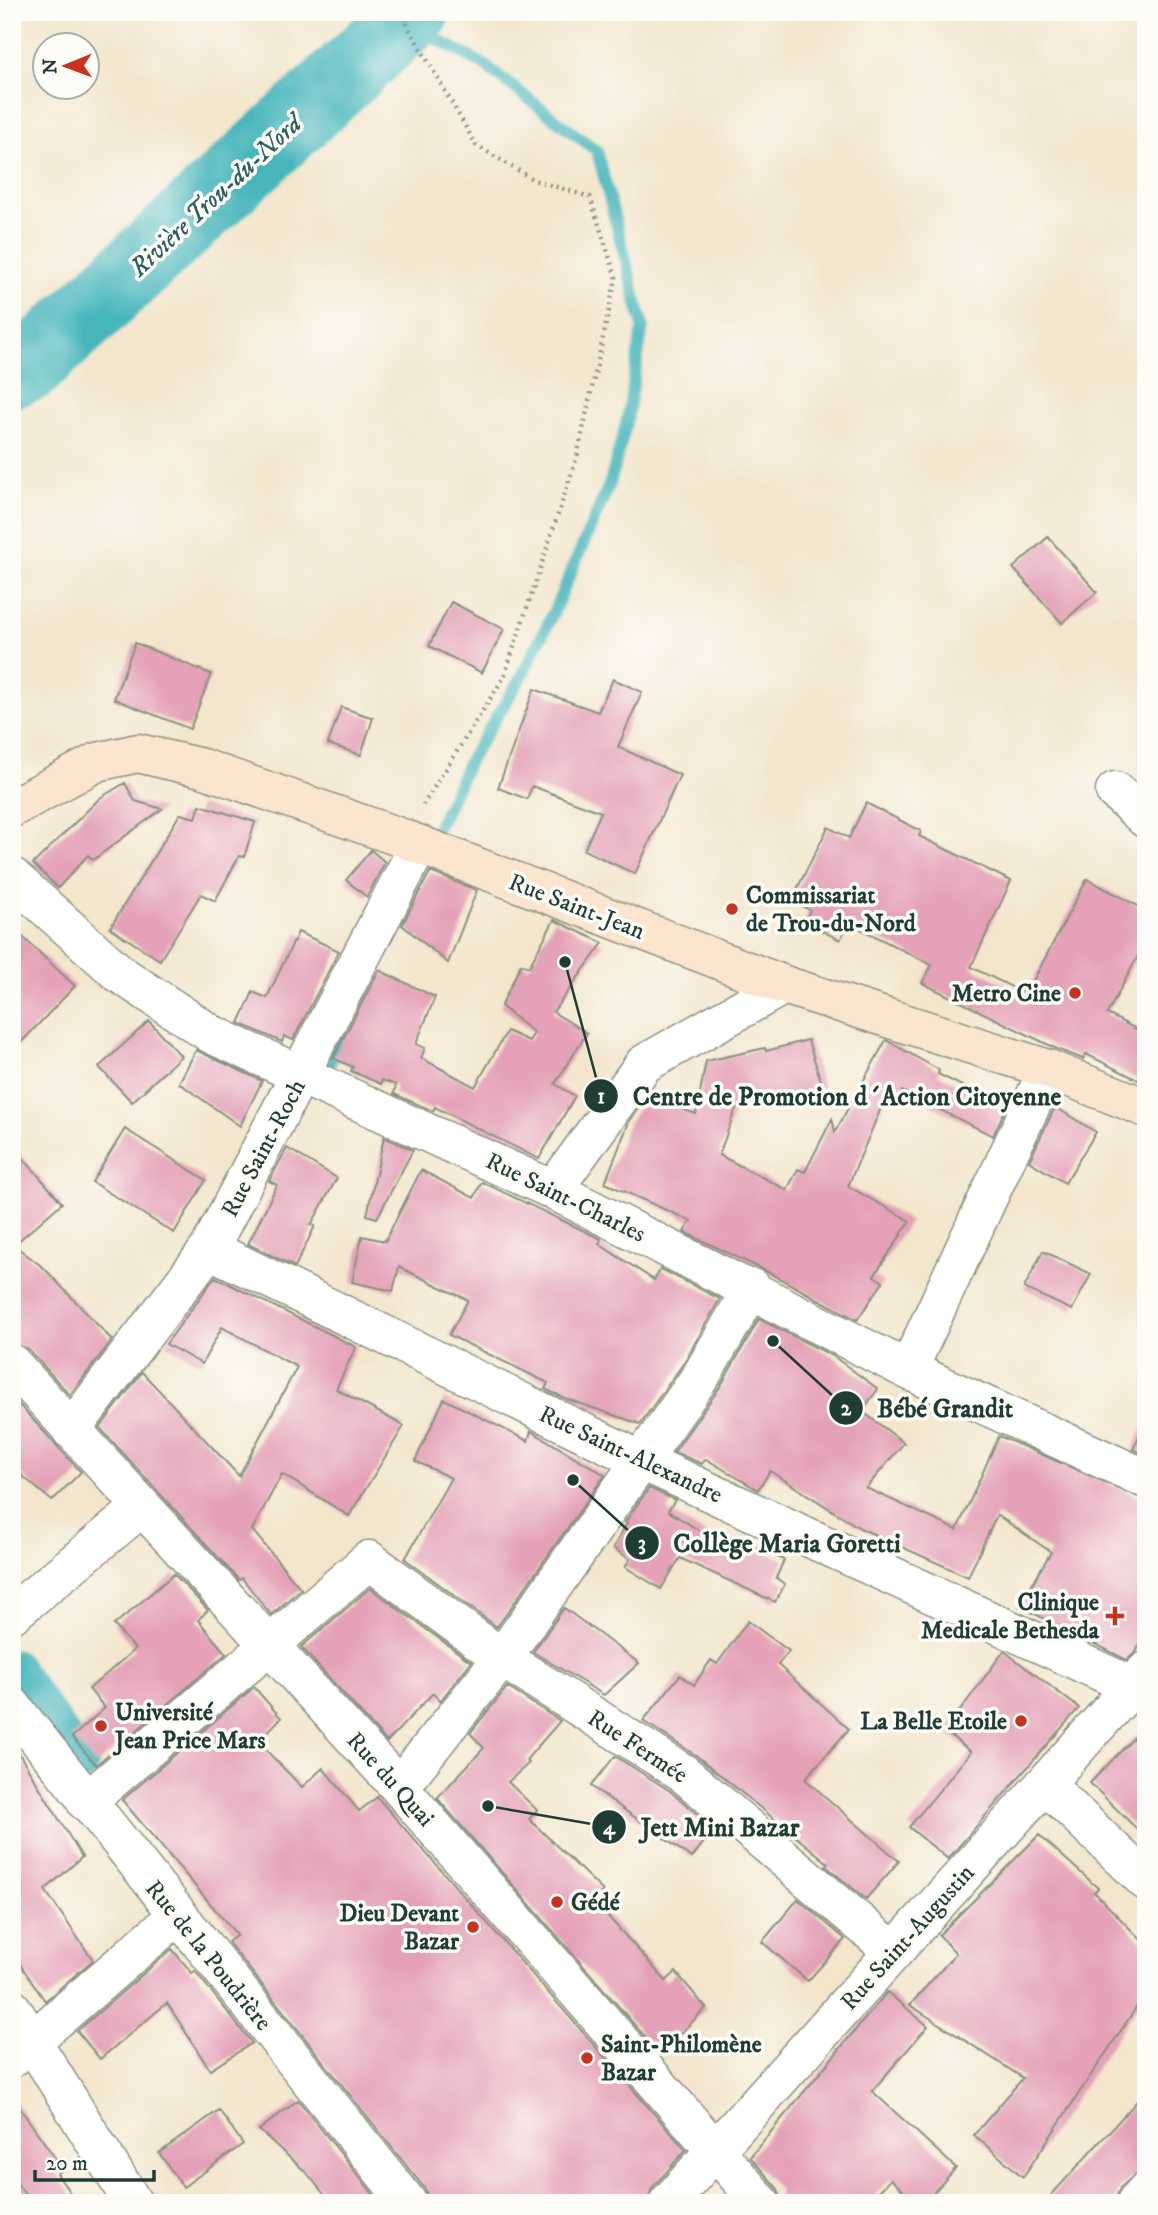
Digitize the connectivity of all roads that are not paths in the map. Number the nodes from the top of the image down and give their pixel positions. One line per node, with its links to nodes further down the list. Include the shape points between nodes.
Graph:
1 (1115, 790): 3 (street)
2 (12, 808): 4 (street, Rue Saint-Jean, via 97,762 138,753 202,768)
3 (1146, 819)
4 (410, 842): 6 (street, Rue Saint-Jean); 8 (street, Rue Saint-Roch)
5 (12, 877): 8 (street, Rue Saint-Charles, via 120,974 211,1034)
6 (784, 985): 7 (street, Rue Saint-Jean); 10 (street, via 644,1065)
7 (1048, 1069): 9 (street, Rue Saint-Jean); 14 (street)
8 (302, 1076): 10 (street, Rue Saint-Charles); 11 (street, Rue Saint-Roch)
9 (1146, 1108)
10 (553, 1190): 12 (street, Rue Saint-Charles)
11 (209, 1249): 15 (street, Rue Saint-Roch); 16 (street, Rue Saint-Alexandre)
12 (752, 1288): 14 (street, Rue Saint-Charles); 16 (street, via 701,1376)
13 (12, 1364): 15 (street, Rue du Quai)
14 (908, 1370): 17 (street, Rue Saint-Charles)
15 (72, 1430): 18 (street, Rue du Quai)
16 (640, 1460): 21 (street); 22 (street, Rue Saint-Alexandre)
17 (1146, 1479)
18 (142, 1507): 19 (street); 20 (street, Rue du Quai)
19 (12, 1615)
20 (269, 1645): 21 (street, Rue Fermée, via 369,1560); 25 (street, Rue du Quai); 26 (street)
21 (502, 1658): 25 (street); 29 (street, Rue Fermée, via 683,1773)
22 (1139, 1679): 24 (street, Rue Saint-Augustin)
23 (12, 1706): 26 (street, Rue de la Poudrière)
24 (1046, 1785): 27 (street); 29 (street, Rue Saint-Augustin)
25 (399, 1787): 31 (street, Rue du Quai)
26 (86, 1802): 28 (street, Rue de la Poudrière)
27 (1146, 1881)
28 (178, 1916): 30 (street); 34 (street, Rue de la Poudrière)
29 (893, 1951): 31 (street, Rue Saint-Augustin)
30 (19, 2035): 33 (street)
31 (718, 2151): 35 (street, Rue Saint-Augustin); 36 (street, Rue du Quai)
32 (1146, 2192): 37 (street)
33 (133, 2203)
34 (408, 2203)
35 (668, 2203)
36 (761, 2203)
37 (1136, 2203)

